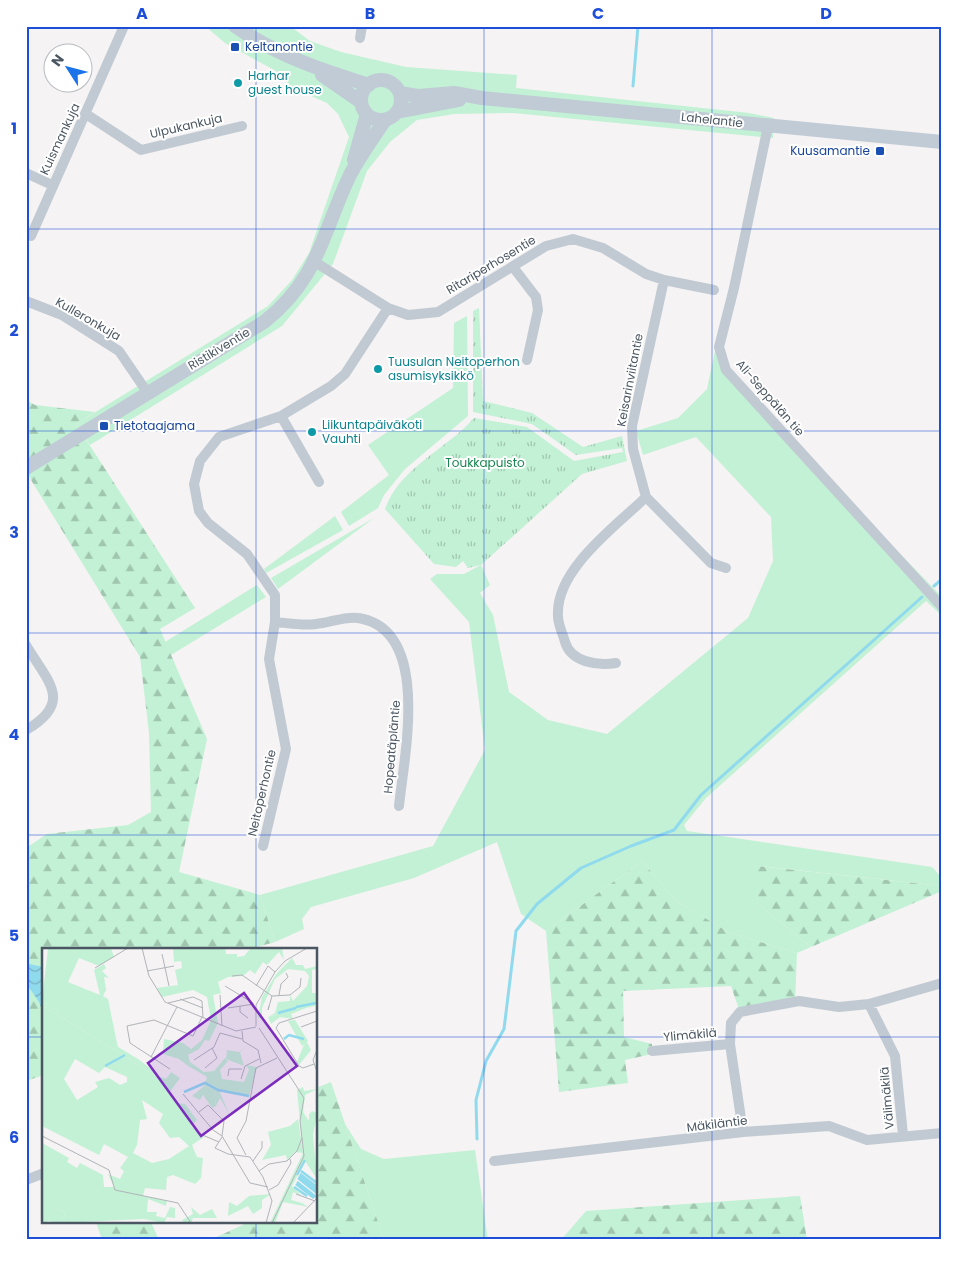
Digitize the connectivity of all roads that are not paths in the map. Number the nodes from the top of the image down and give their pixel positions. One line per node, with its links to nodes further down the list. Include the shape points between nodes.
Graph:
1 (124, 26): 11 (street, Kuismankuja)
2 (235, 26): 5 (main road, via 261,44)
3 (362, 26): 4 (street)
4 (360, 38)
5 (300, 62): 6 (main road); 9 (main road)
6 (369, 85): 7 (main road, via 374,81 387,81); 9 (main road, via 363,92)
7 (400, 93): 8 (main road, Lahelantie, via 418,96 454,93); 10 (main road, via 401,103)
8 (482, 98): 10 (main road, Lahelantie); 14 (main road, Lahelantie)
9 (364, 108): 12 (main road, via 375,119); 17 (main road, Ristikiventie)
10 (397, 112): 12 (main road)
11 (86, 114): 13 (street, Ulpukankuja, via 141,150); 18 (street, Kuismankuja)
12 (385, 120): 17 (main road, Ristikiventie)
13 (242, 126)
14 (768, 126): 15 (main road, Lahelantie); 33 (street, Ali-Seppälän tie, via 719,347 726,370)
15 (942, 142)
16 (26, 173): 18 (street)
17 (350, 175): 20 (main road, Ristikiventie)
18 (52, 185): 19 (street, Kuismankuja)
19 (31, 236)
20 (315, 262): 25 (street, Ritariperhosentie); 27 (main road, Ristikiventie, via 295,294 276,313)
21 (513, 267): 22 (street, Ritariperhosentie, via 546,246 573,239 604,248 646,274); 25 (street, Ritariperhosentie, via 438,312 408,315); 26 (street, via 536,297 538,310)
22 (664, 280): 23 (street, Ritariperhosentie); 31 (street, Keisarinviitantie, via 632,426 633,449)
23 (714, 290)
24 (26, 301): 27 (street, Kulleronkuja, via 62,315 119,351)
25 (388, 308): 28 (street, Neitoperhontie, via 345,374)
26 (526, 360)
27 (147, 392): 29 (main road, Ristikiventie)
28 (281, 416): 30 (street); 34 (street, Neitoperhontie, via 219,437 200,460 194,484 200,511 208,523 247,554 275,595)
29 (26, 468)
30 (319, 482)
31 (646, 497): 32 (street, Keisarinviitantie, via 711,562); 36 (street, via 577,564 559,603 558,618 568,651 574,657 604,665)
32 (726, 568)
33 (942, 607)
34 (275, 622): 38 (street, Hopeatäpläntie, via 315,625 356,617 375,623 395,641 407,673 409,703); 39 (street, Neitoperhontie, via 268,658 286,749)
35 (26, 645): 37 (street, via 52,687 54,698 52,710)
36 (616, 663)
37 (26, 730)
38 (399, 806)
39 (263, 846)
40 (942, 984): 41 (street)
41 (869, 1004): 42 (street, via 839,1007 800,1001 740,1012 731,1023); 46 (street, Välimäkilä, via 895,1056)
42 (730, 1044): 43 (street, Ylimäkilä); 44 (street)
43 (652, 1051)
44 (743, 1132): 46 (street, Mäkiläntie, via 828,1126 867,1140); 47 (street, Mäkiläntie)
45 (942, 1133): 46 (street, Mäkiläntie)
46 (902, 1135)
47 (494, 1161)
48 (42, 1174): 49 (street)
49 (26, 1180)

